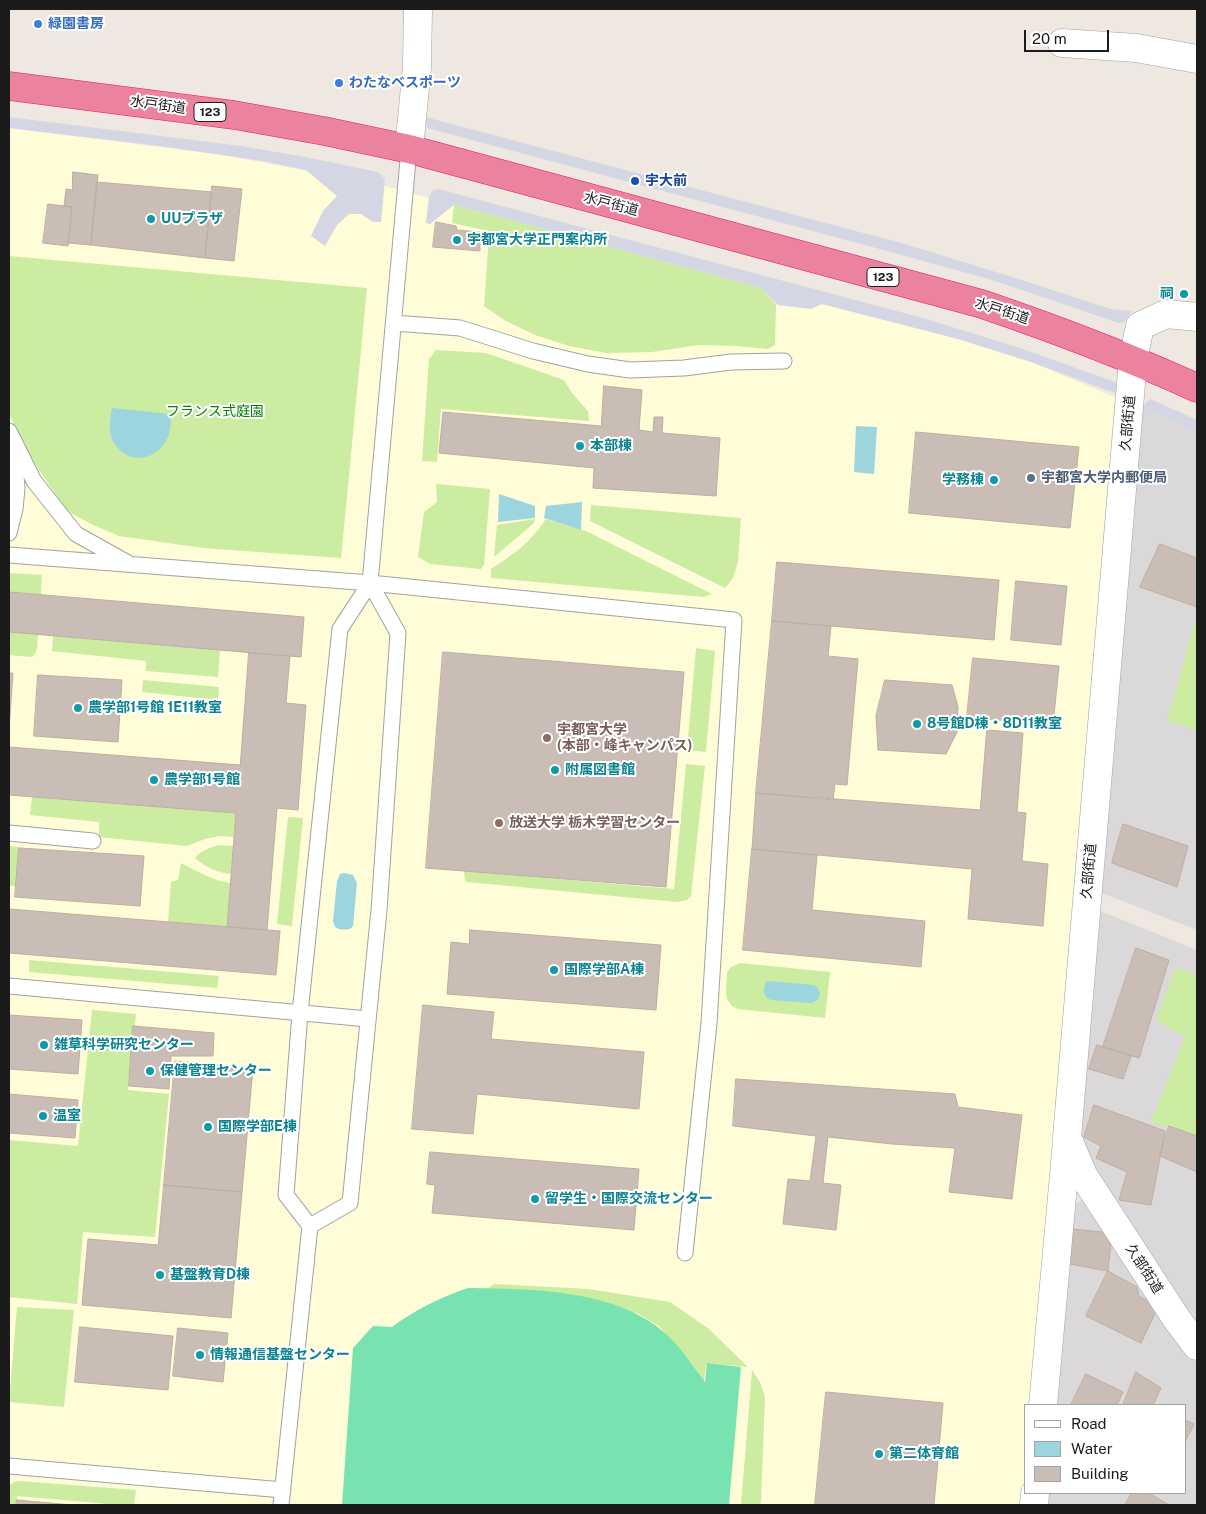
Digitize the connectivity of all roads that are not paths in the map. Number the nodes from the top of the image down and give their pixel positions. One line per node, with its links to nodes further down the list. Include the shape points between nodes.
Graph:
1 (418, 9): 5 (street, via 417,67)
2 (1062, 43): 3 (street, via 1136,48)
3 (1197, 58)
4 (9, 86): 5 (highway, 水戸街道 / 123, via 234,115)
5 (409, 149): 7 (lane); 8 (highway, 水戸街道 / 123, via 973,302 1055,329)
6 (1197, 317): 8 (street, 久部街道, via 1166,314 1140,326)
7 (394, 323): 9 (lane, via 460,328 533,351 630,370 732,362); 15 (lane)
8 (1133, 360): 10 (highway, 水戸街道 / 123); 21 (street, 久部街道)
9 (784, 362)
10 (1197, 388)
11 (11, 436): 12 (lane, via 17,488); 14 (lane, via 34,481 76,534)
12 (9, 533)
13 (9, 555): 14 (lane)
14 (131, 565): 15 (lane)
15 (370, 583): 19 (lane, via 340,628); 20 (lane, via 398,633 379,910); 23 (lane, via 734,620 709,1023)
16 (9, 833): 17 (lane)
17 (93, 841)
18 (9, 986): 19 (lane)
19 (300, 1013): 20 (lane); 22 (lane, via 286,1194)
20 (368, 1019): 22 (lane, via 350,1203)
21 (1067, 1137): 24 (street, 久部街道, via 1083,1175); 25 (street)
22 (310, 1226): 27 (lane)
23 (685, 1253)
24 (1197, 1346)
25 (1043, 1404)
26 (9, 1466): 27 (lane)
27 (283, 1490): 28 (lane)
28 (281, 1505)

